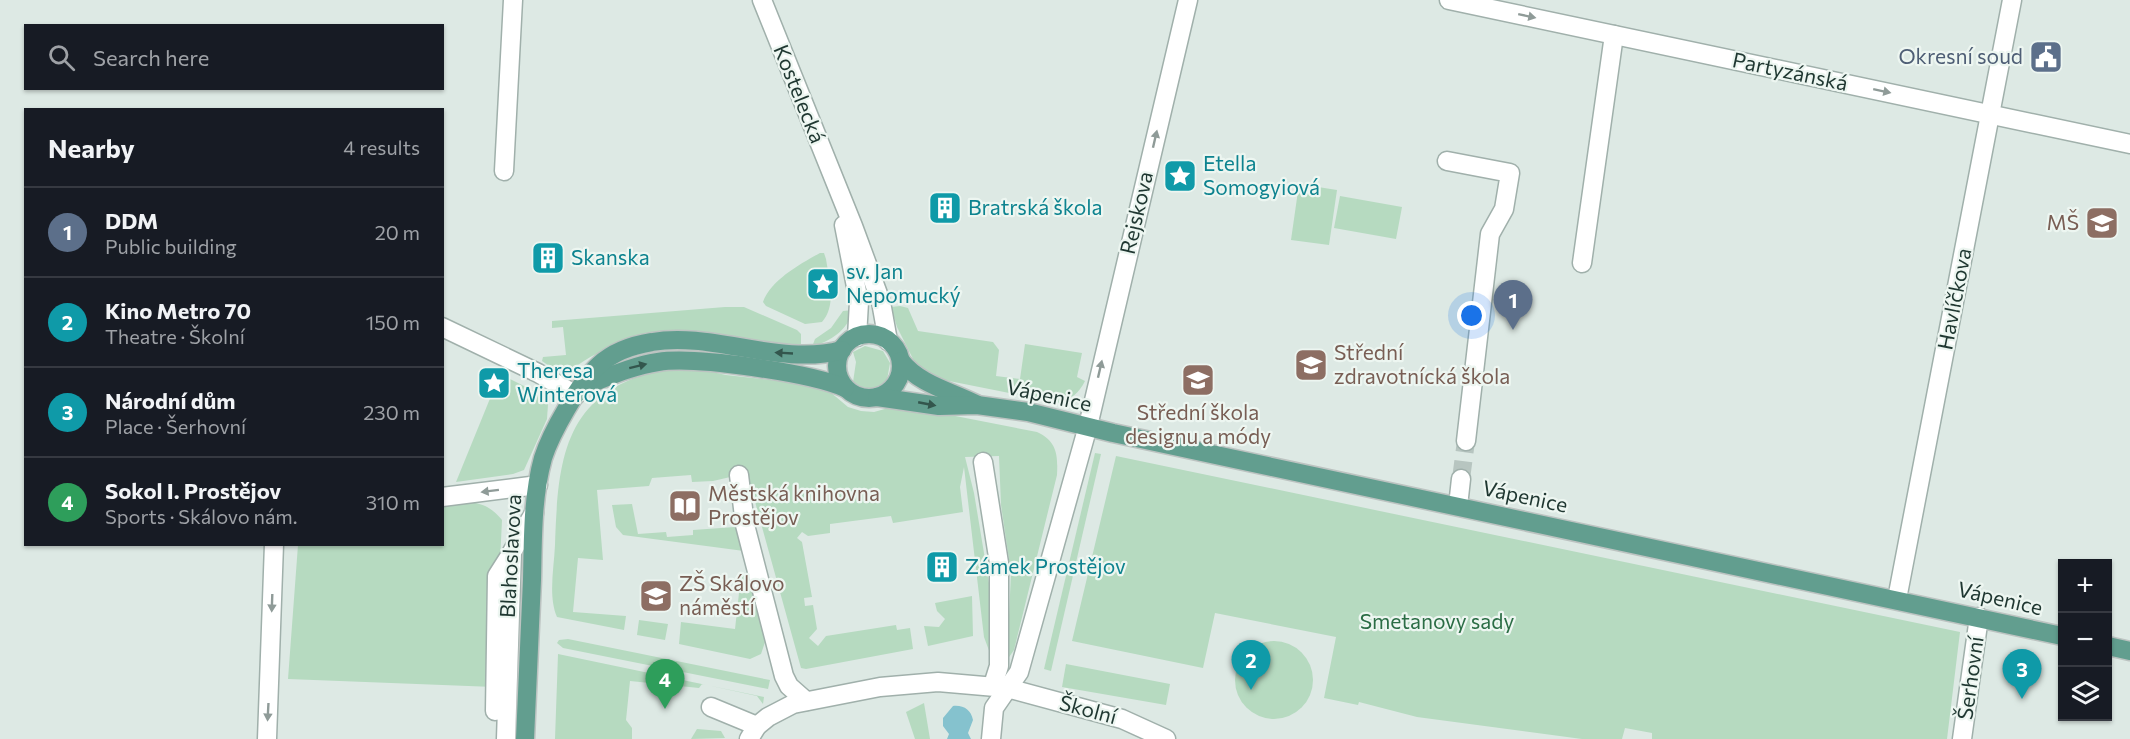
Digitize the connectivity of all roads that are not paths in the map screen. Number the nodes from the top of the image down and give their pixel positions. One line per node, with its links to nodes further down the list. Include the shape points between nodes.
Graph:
1 (513, 0): 10 (street)
2 (762, 0): 11 (street, Kostelecká)
3 (1188, 0): 22 (street, Rejskova, one-way to 3)
4 (1449, 0): 6 (street, Partyzánská, one-way to 6)
5 (2012, 0): 7 (street, Havlíčkova)
6 (1614, 35): 7 (street, Partyzánská, one-way to 7); 12 (street)
7 (1990, 114): 8 (street, Partyzánská); 33 (street, Havlíčkova)
8 (2130, 144)
9 (1447, 161): 23 (street, via 1510,173 1504,209 1490,234)
10 (504, 171)
11 (836, 188): 14 (street, Kostelecká, via 860,302); 15 (street, Kostelecká, via 881,302)
12 (1582, 263)
13 (444, 328): 19 (street)
14 (857, 337): 15 (main road, via 877,335); 16 (main road)
15 (888, 341): 17 (main road)
16 (842, 350): 18 (main road, via 837,369); 19 (main road, Blahoslavova, one-way to 19, via 810,354 685,341 654,342 612,356 597,366)
17 (901, 361): 20 (main road, via 897,382); 21 (main road, Vápenice, via 923,382)
18 (845, 388): 19 (main road, one-way to 18, via 633,367 661,361 803,375); 20 (main road, via 857,396)
19 (580, 391): 27 (main road, Blahoslavova, via 550,440)
20 (877, 397): 21 (main road, Vápenice, one-way to 21, via 939,406)
21 (977, 405): 22 (main road, Vápenice)
22 (1088, 426): 29 (main road, Vápenice); 38 (street, Rejskova, via 1019,672)
23 (1466, 441)
24 (983, 462): 38 (street, via 999,563)
25 (739, 475): 39 (street, via 747,557 784,676)
26 (1461, 479): 29 (street)
27 (538, 485): 28 (street, one-way to 28); 30 (main road, Blahoslavova)
28 (444, 497)
29 (1458, 506): 33 (main road, Vápenice)
30 (534, 513): 32 (street); 45 (main road, Blahoslavova)
31 (274, 546): 42 (street, one-way to 42)
32 (512, 552): 43 (street, via 497,576 495,712); 44 (street)
33 (1897, 599): 34 (main road, Vápenice)
34 (1979, 617): 35 (main road, Vápenice); 48 (street, Šerhovní)
35 (2058, 635)
36 (2112, 647): 37 (main road)
37 (2130, 651)
38 (1000, 686): 39 (street, Školní, via 914,683); 46 (street); 47 (street, Školní, via 1122,718)
39 (806, 701): 41 (street, Školní, via 781,709)
40 (711, 707): 41 (street)
41 (753, 733)
42 (267, 739)
43 (501, 739)
44 (506, 739)
45 (525, 739)
46 (991, 739)
47 (1166, 739)
48 (1962, 739)

